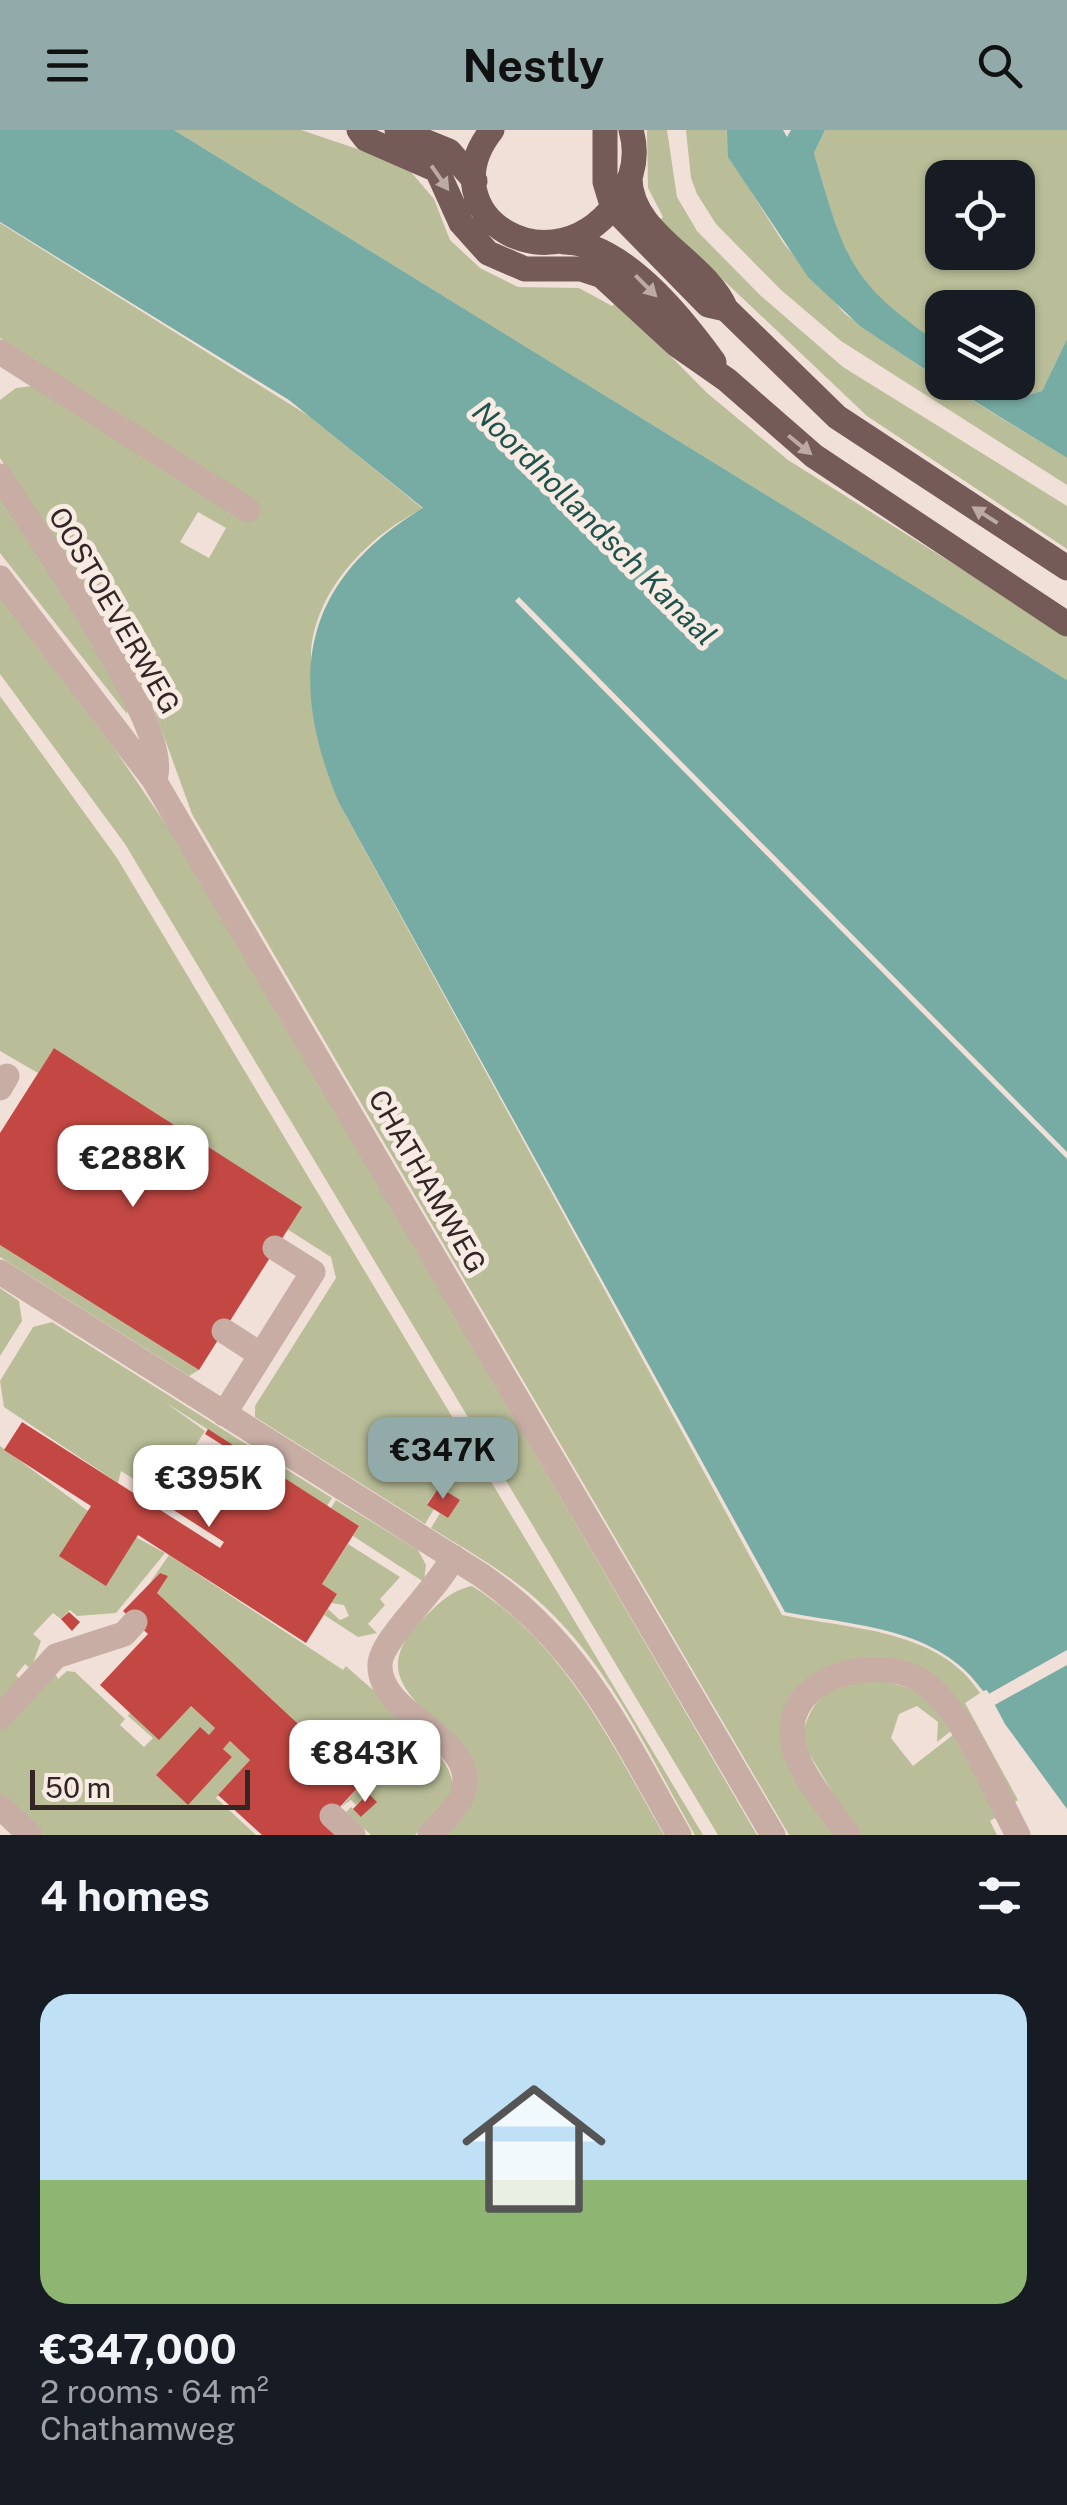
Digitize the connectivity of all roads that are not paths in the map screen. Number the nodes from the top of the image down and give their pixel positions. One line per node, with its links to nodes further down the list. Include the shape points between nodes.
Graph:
1 (359, 130): 12 (main road, one-way to 12, via 438,170 461,223 488,253 525,269 602,276 677,346)
2 (397, 130): 7 (main road, via 449,151)
3 (492, 130): 7 (main road, via 477,156)
4 (605, 130): 8 (main road, via 604,182)
5 (631, 130): 6 (main road)
6 (630, 179): 8 (main road); 10 (main road, via 639,211 718,290)
7 (475, 181): 9 (main road, via 483,209 507,234 534,244)
8 (613, 208): 9 (main road); 10 (main road, via 708,306)
9 (564, 242): 12 (main road, one-way to 12, via 593,244 618,259 692,332)
10 (726, 309): 15 (main road, one-way to 10, via 837,417)
11 (3, 361): 14 (street)
12 (727, 380): 17 (main road, one-way to 17, via 839,474)
13 (0, 476): 18 (street, OOSTOEVERWEG, via 146,714 160,761)
14 (248, 510)
15 (1067, 568)
16 (0, 578): 18 (street, CHATHAMWEG)
17 (1067, 624)
18 (154, 780): 33 (street, CHATHAMWEG)
19 (275, 1248): 22 (street, via 313,1272)
20 (0, 1272): 23 (street)
21 (224, 1330): 22 (street)
22 (262, 1355): 23 (street)
23 (224, 1414): 24 (street)
24 (453, 1557): 31 (street, via 386,1646 380,1666 393,1696 463,1769 459,1802); 32 (street, via 531,1612 569,1651)
25 (134, 1622): 26 (street, via 124,1634 56,1656)
26 (0, 1717)
27 (0, 1807): 29 (street)
28 (332, 1816): 30 (street)
29 (30, 1835)
30 (352, 1835)
31 (430, 1835)
32 (679, 1835)
33 (774, 1835)
34 (848, 1835): 35 (street, via 800,1760 792,1727 798,1704 812,1690 878,1668 910,1674 942,1699)
35 (1018, 1835)

